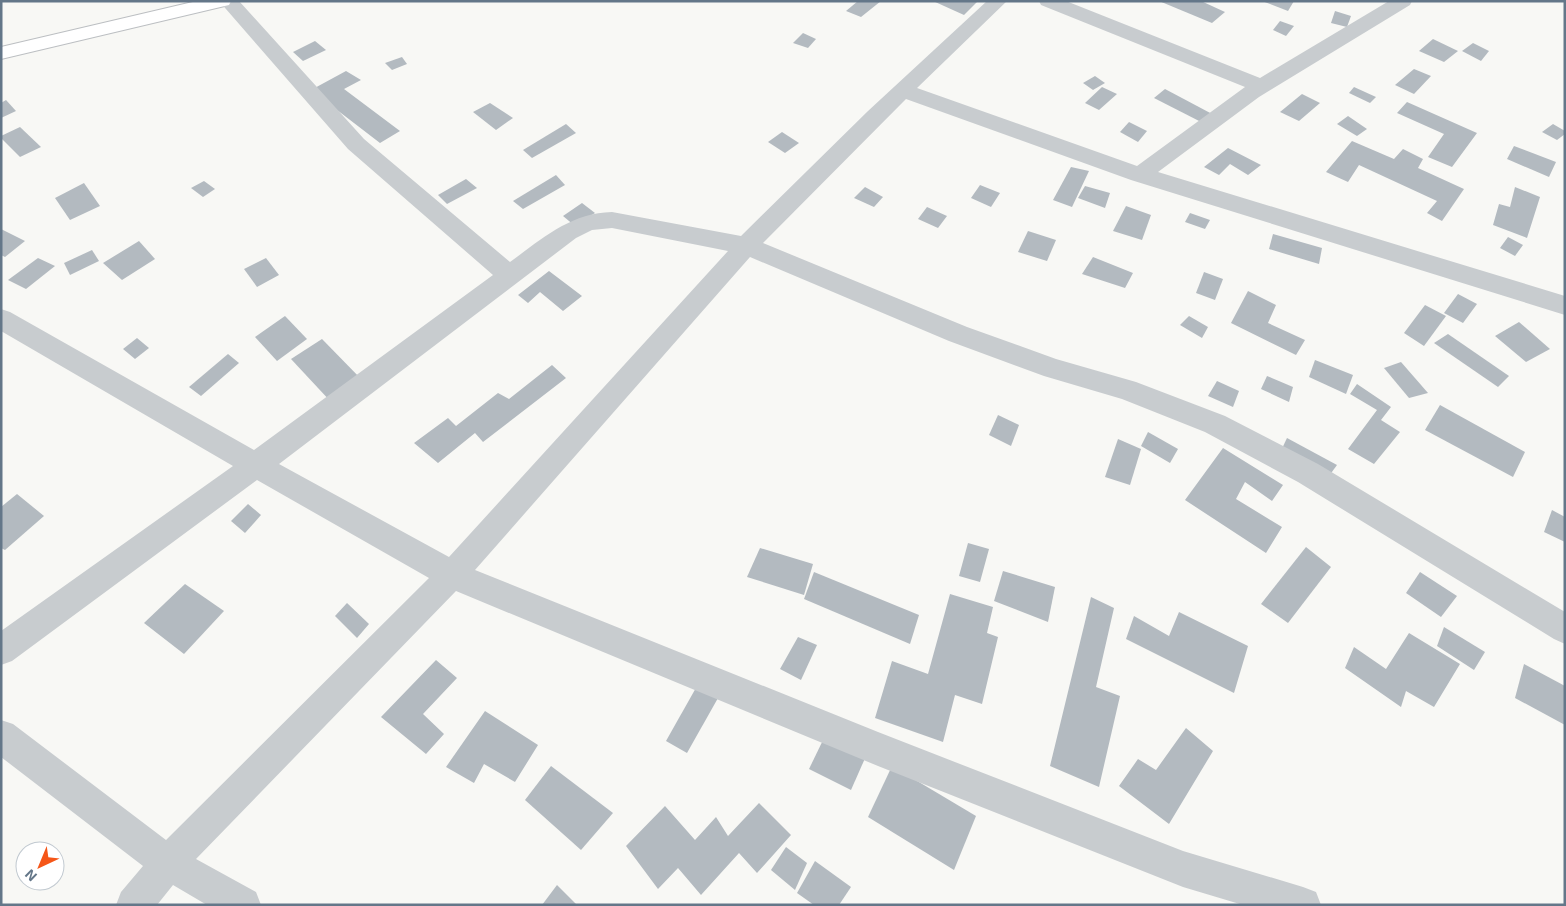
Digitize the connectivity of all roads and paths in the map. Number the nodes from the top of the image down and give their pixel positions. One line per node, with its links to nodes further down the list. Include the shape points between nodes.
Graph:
1 (222, 1): 6 (highway)
2 (228, 1): 11 (street, via 356,144)
3 (998, 1): 8 (street)
4 (1048, 1): 7 (street)
5 (1403, 1): 7 (street)
6 (2, 52)
7 (1262, 86): 9 (street)
8 (904, 91): 9 (street); 10 (street)
9 (1139, 175): 12 (street)
10 (746, 246): 11 (street, via 612,220 596,220 568,232); 15 (street); 16 (street, via 958,334 1053,369 1127,390 1215,424 1308,473)
11 (510, 276): 14 (street)
12 (1565, 306)
13 (1, 319): 14 (street)
14 (256, 465): 15 (street); 17 (street)
15 (452, 575): 19 (street); 22 (street, via 1183,869)
16 (1565, 629)
17 (1, 650)
18 (1, 736): 19 (street)
19 (168, 863): 20 (street); 21 (street)
20 (134, 905)
21 (242, 905)
22 (1303, 905)

